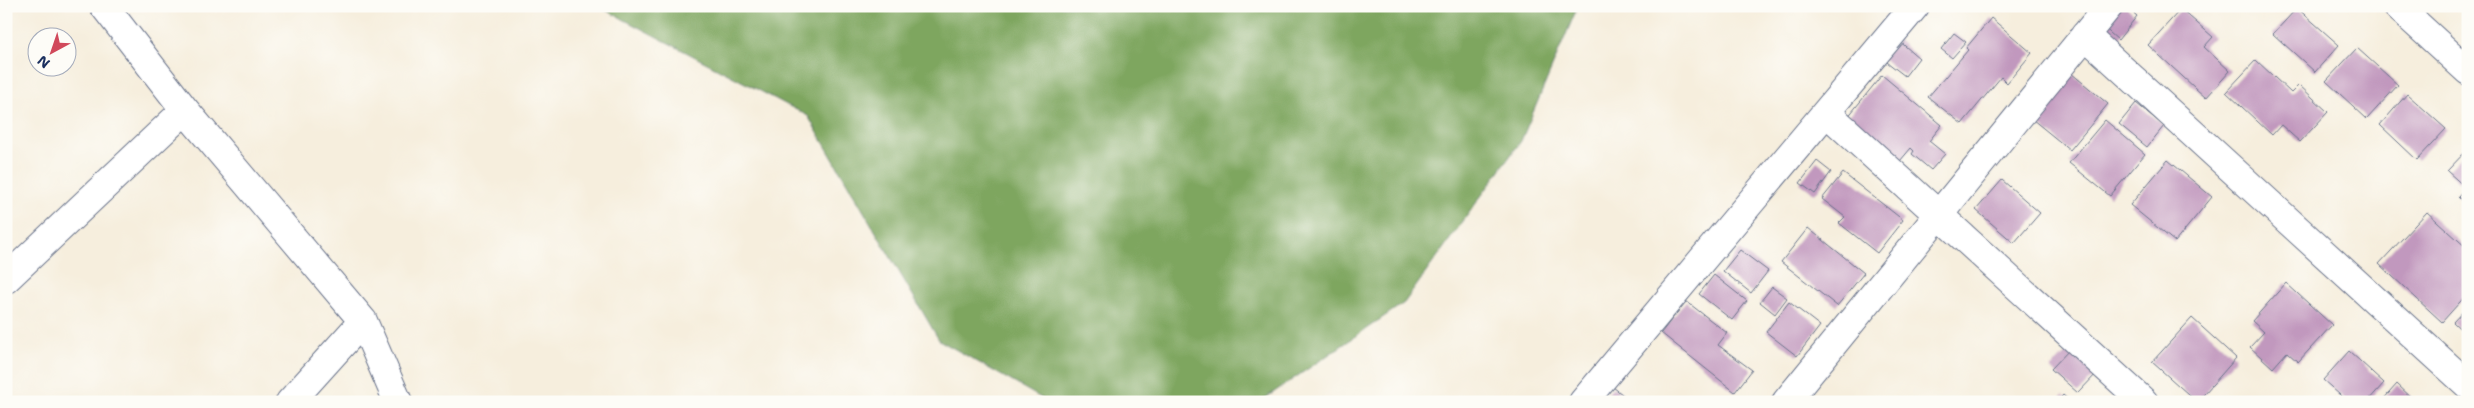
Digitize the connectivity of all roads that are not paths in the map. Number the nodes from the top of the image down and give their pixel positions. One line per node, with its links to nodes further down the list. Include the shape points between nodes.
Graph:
1 (104, 6): 7 (street)
2 (1915, 6): 8 (street)
3 (2109, 6): 5 (street)
4 (2397, 6): 6 (street)
5 (2085, 34): 9 (street); 12 (street)
6 (2468, 71)
7 (185, 110): 10 (street); 11 (street)
8 (1826, 113): 9 (street); 16 (street)
9 (1940, 214): 13 (street); 17 (street)
10 (6, 278)
11 (363, 321): 14 (street); 15 (street)
12 (2468, 384)
13 (1790, 400)
14 (290, 402)
15 (398, 402)
16 (1583, 402)
17 (2144, 402)

